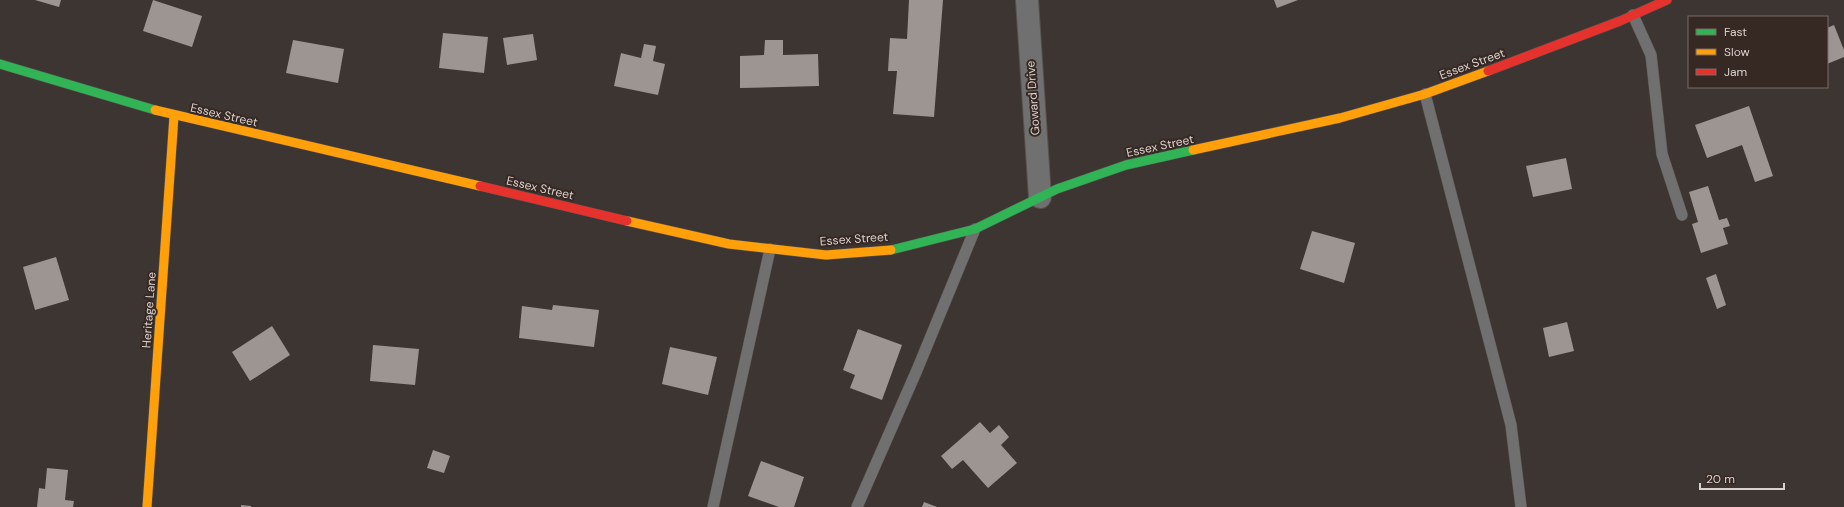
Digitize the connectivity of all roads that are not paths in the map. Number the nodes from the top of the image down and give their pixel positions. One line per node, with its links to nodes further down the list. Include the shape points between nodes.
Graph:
1 (1027, 0): 7 (street, Goward Drive)
2 (1667, 0): 3 (street, Essex Street)
3 (1633, 15): 5 (street, Essex Street, via 1547,50); 8 (lane, via 1651,55 1662,154)
4 (0, 64): 6 (street, Essex Street)
5 (1425, 94): 7 (street, Essex Street, via 1340,118 1126,165); 14 (lane, via 1511,425)
6 (174, 116): 10 (street, Essex Street, via 729,244); 11 (street, Heritage Lane)
7 (1040, 197): 9 (street, Essex Street)
8 (1682, 215)
9 (975, 229): 10 (street, Essex Street, via 887,250 826,255); 13 (lane)
10 (770, 249): 12 (lane)
11 (147, 507)
12 (713, 507)
13 (857, 507)
14 (1521, 507)

